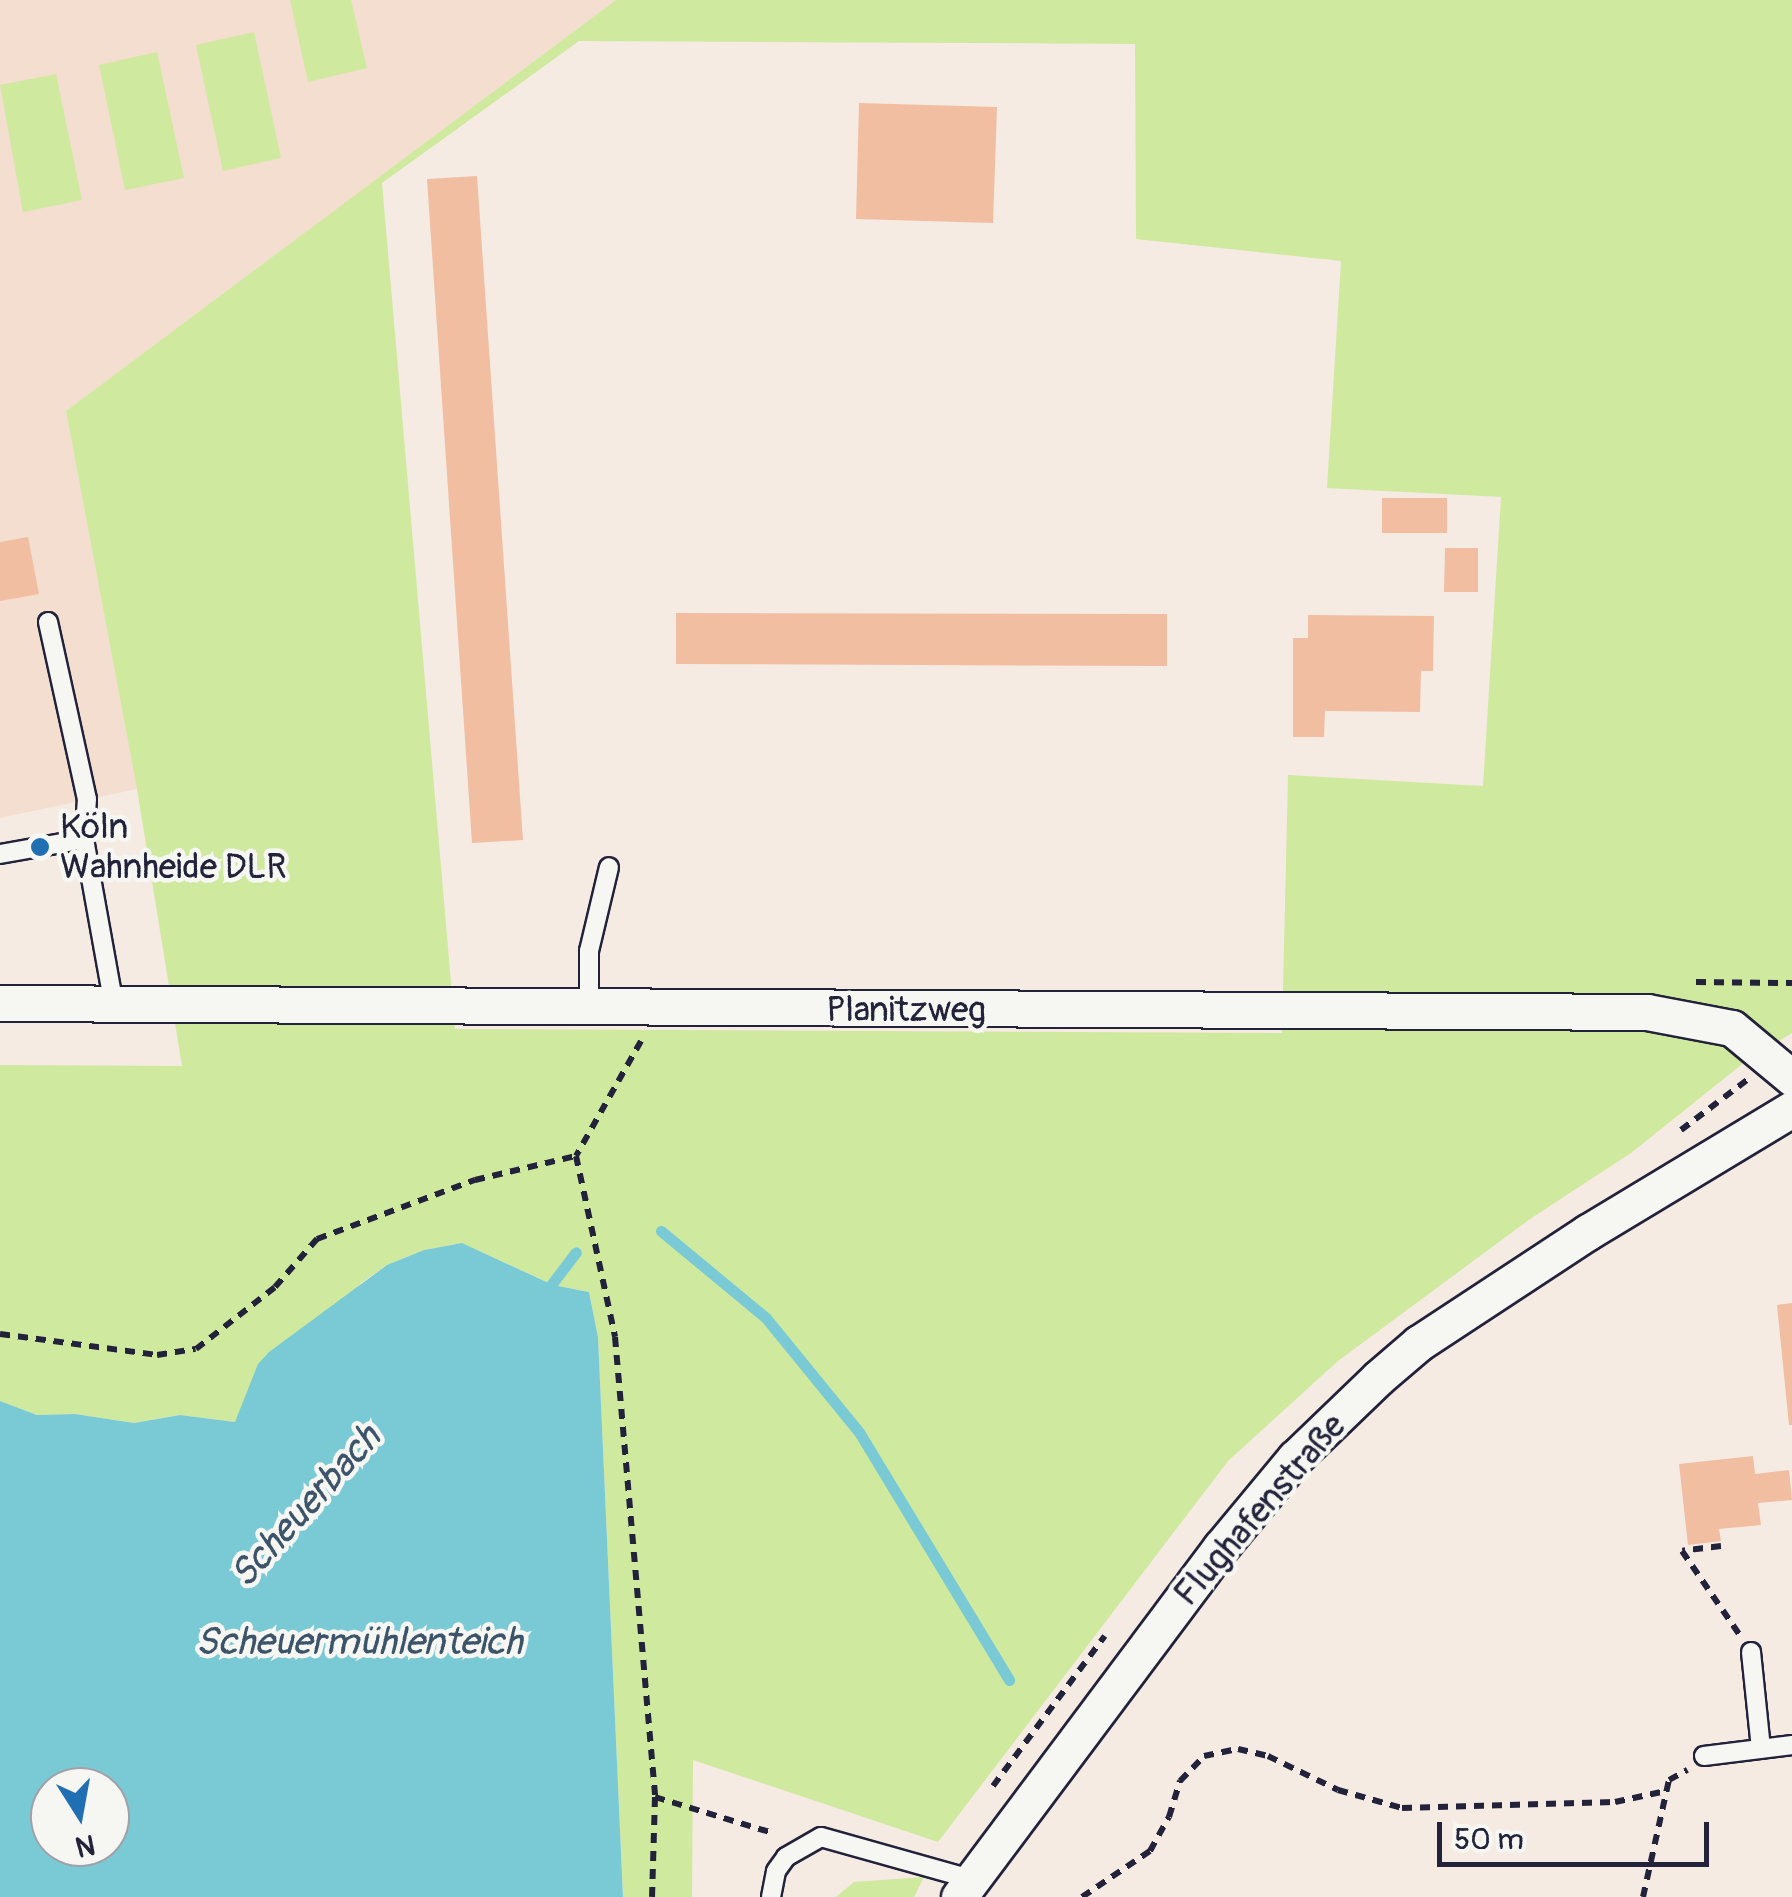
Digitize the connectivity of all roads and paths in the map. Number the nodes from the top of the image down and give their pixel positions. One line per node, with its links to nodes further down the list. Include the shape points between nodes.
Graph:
1 (48, 622): 2 (lane, via 87,799)
2 (84, 839): 3 (lane); 6 (lane)
3 (0, 854)
4 (609, 867): 7 (lane, via 589,951)
5 (0, 1003): 6 (street, Planitzweg)
6 (114, 1005): 7 (street, Planitzweg)
7 (590, 1008): 8 (street, Planitzweg)
8 (659, 1008): 9 (street, Planitzweg, via 1647,1012 1732,1028); 11 (path)
9 (1792, 1078)
10 (1792, 1109): 21 (street, Flughafenstraße, via 1588,1232 1419,1343 1378,1378 1295,1458 1221,1547)
11 (576, 1156): 12 (path, via 475,1180 317,1239 274,1287 196,1350 156,1355); 19 (path, via 615,1337)
12 (0, 1334)
13 (1720, 1546): 14 (path, via 1682,1551)
14 (1751, 1652): 16 (lane)
15 (1792, 1745): 16 (lane)
16 (1761, 1748): 17 (lane)
17 (1704, 1756): 18 (path, via 1669,1780)
18 (1666, 1791): 24 (path, via 1615,1802 1402,1808 1338,1790 1268,1756 1238,1750 1204,1756 1180,1780 1150,1851); 25 (path)
19 (654, 1797): 20 (path); 22 (path)
20 (808, 1844): 21 (lane, via 820,1837); 23 (lane, via 786,1857)
21 (965, 1888)
22 (652, 1897)
23 (771, 1897)
24 (1082, 1897)
25 (1644, 1897)

